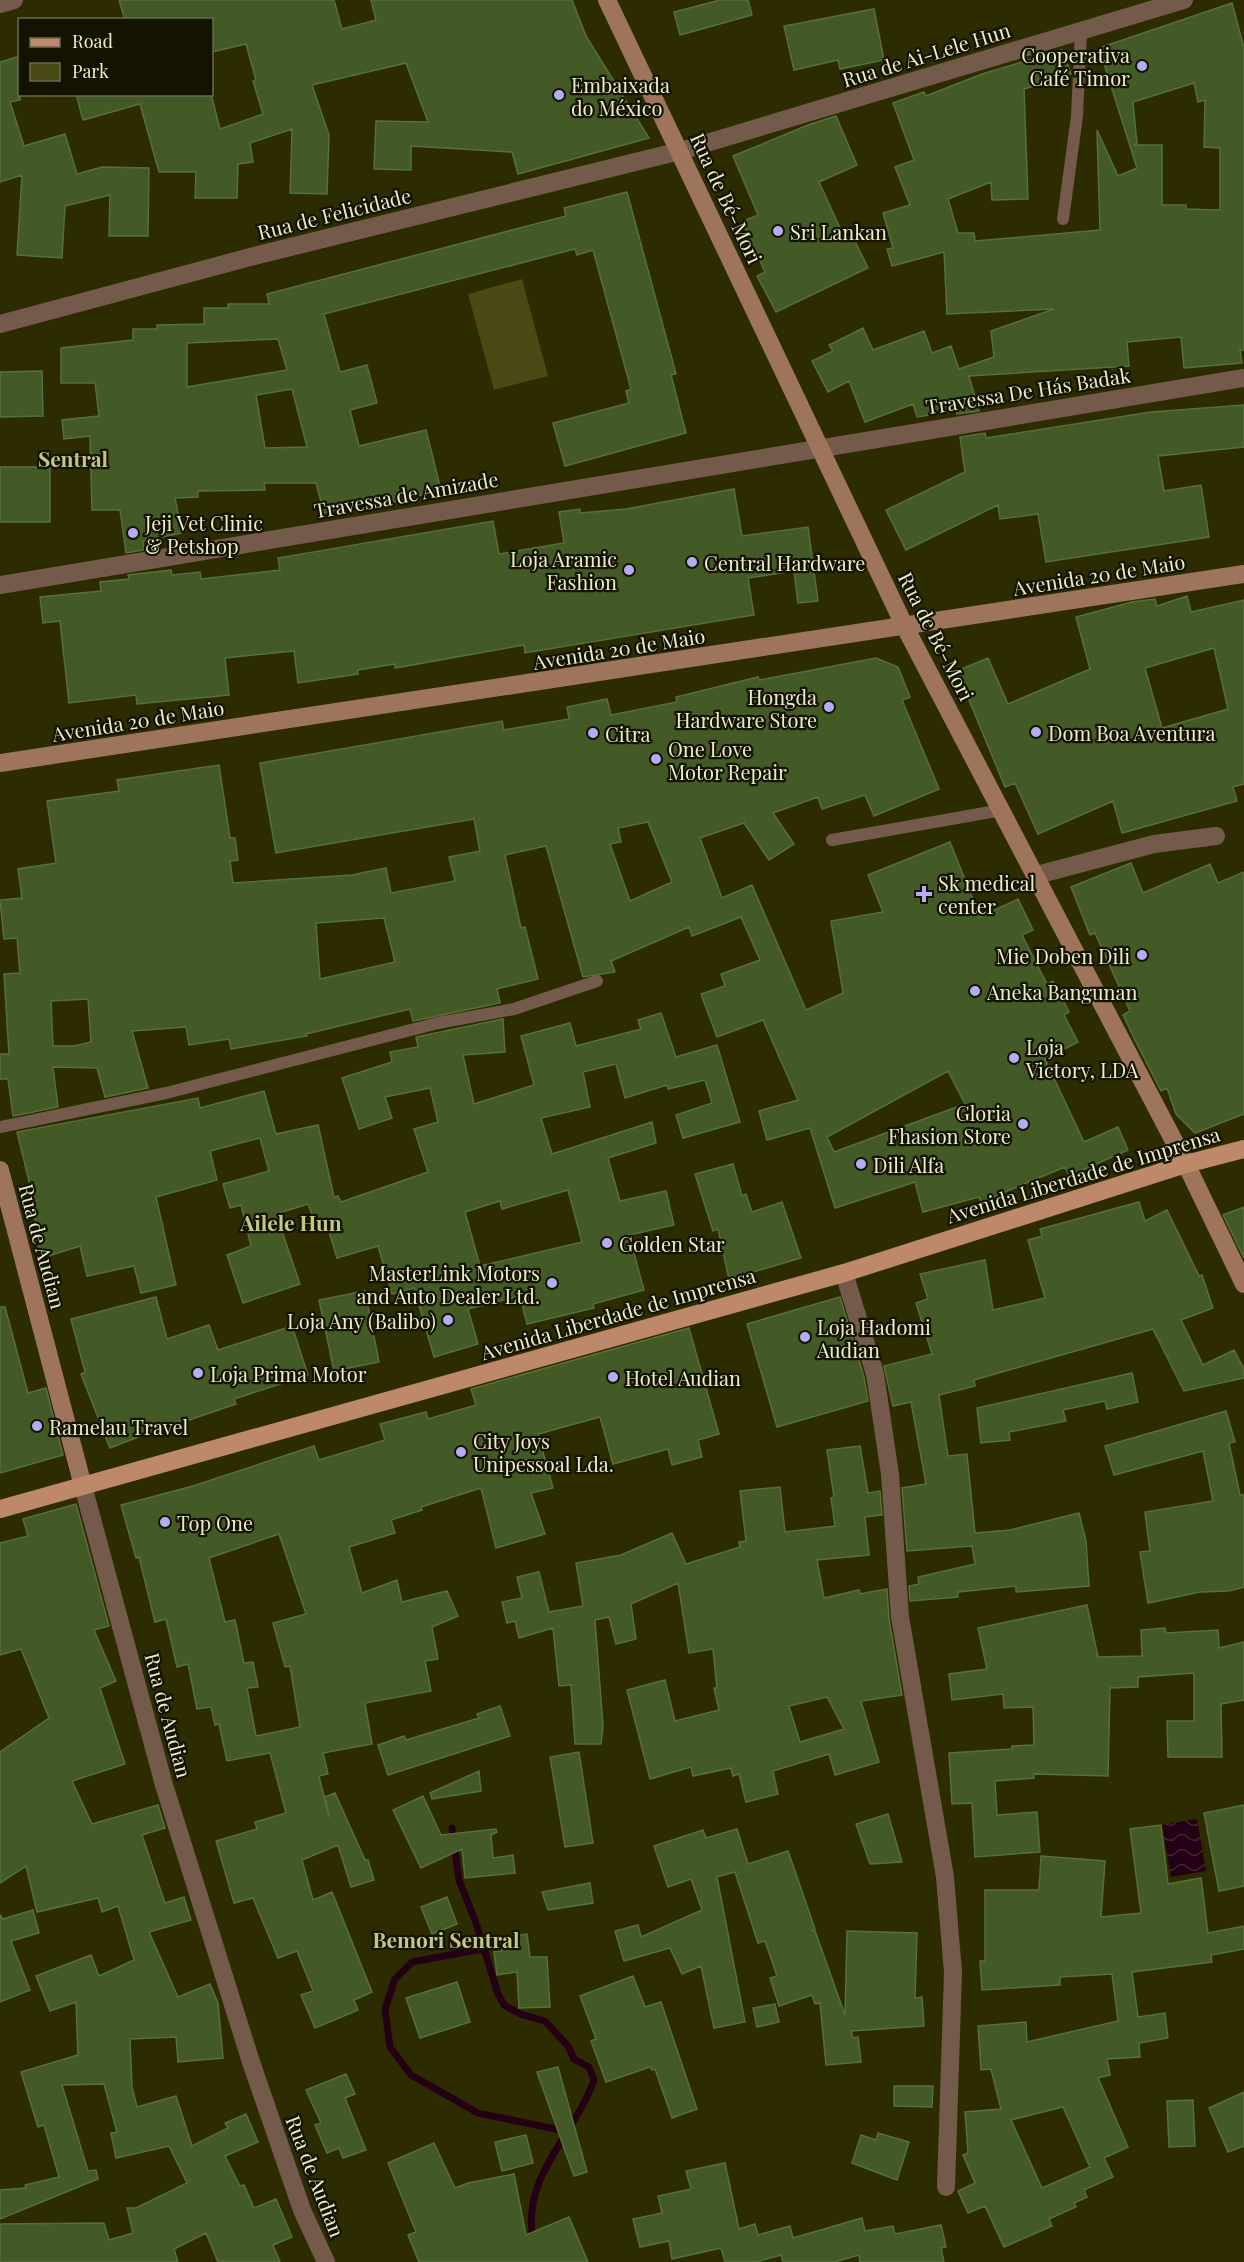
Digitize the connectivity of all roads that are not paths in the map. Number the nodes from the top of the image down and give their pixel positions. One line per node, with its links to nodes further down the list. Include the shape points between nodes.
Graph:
1 (14, 0): 4 (street)
2 (607, 0): 6 (main road, Rua de Bé-Mori)
3 (1184, 0): 5 (street, Rua de Ai-Lele Hun)
4 (0, 4)
5 (1081, 32): 6 (street, Rua de Ai-Lele Hun); 7 (lane, via 1077,116)
6 (680, 151): 8 (street, Rua de Felicidade, via 258,255); 10 (main road, Rua de Bé-Mori)
7 (1063, 219)
8 (0, 324)
9 (1244, 378): 10 (street, Travessa De Hás Badak)
10 (819, 447): 12 (street, Travessa de Amizade); 13 (main road, Rua de Bé-Mori)
11 (1244, 574): 13 (main road, Avenida 20 de Maio)
12 (0, 585)
13 (905, 627): 14 (main road, Avenida 20 de Maio); 15 (main road, Rua de Bé-Mori)
14 (0, 763)
15 (1002, 810): 17 (lane); 18 (main road, Rua de Bé-Mori)
16 (1216, 836): 18 (street, via 1154,844)
17 (832, 840)
18 (1037, 875): 22 (main road, Rua de Bé-Mori)
19 (597, 981): 20 (lane, via 514,1009 438,1023 166,1093)
20 (0, 1127)
21 (1244, 1149): 22 (main road, Avenida Liberdade de Imprensa)
22 (1186, 1164): 24 (main road, Avenida Liberdade de Imprensa); 25 (main road, Rua de Bé-Mori)
23 (0, 1170): 26 (main road, Rua de Audian)
24 (844, 1273): 26 (main road, Avenida Liberdade de Imprensa); 28 (street, via 875,1374 890,1474 900,1617 945,1877 953,1972)
25 (1244, 1284)
26 (83, 1486): 27 (main road, Avenida Liberdade de Imprensa); 29 (street, Rua de Audian, via 164,1785 247,2051 303,2210)
27 (0, 1509)
28 (946, 2187)
29 (326, 2262)

